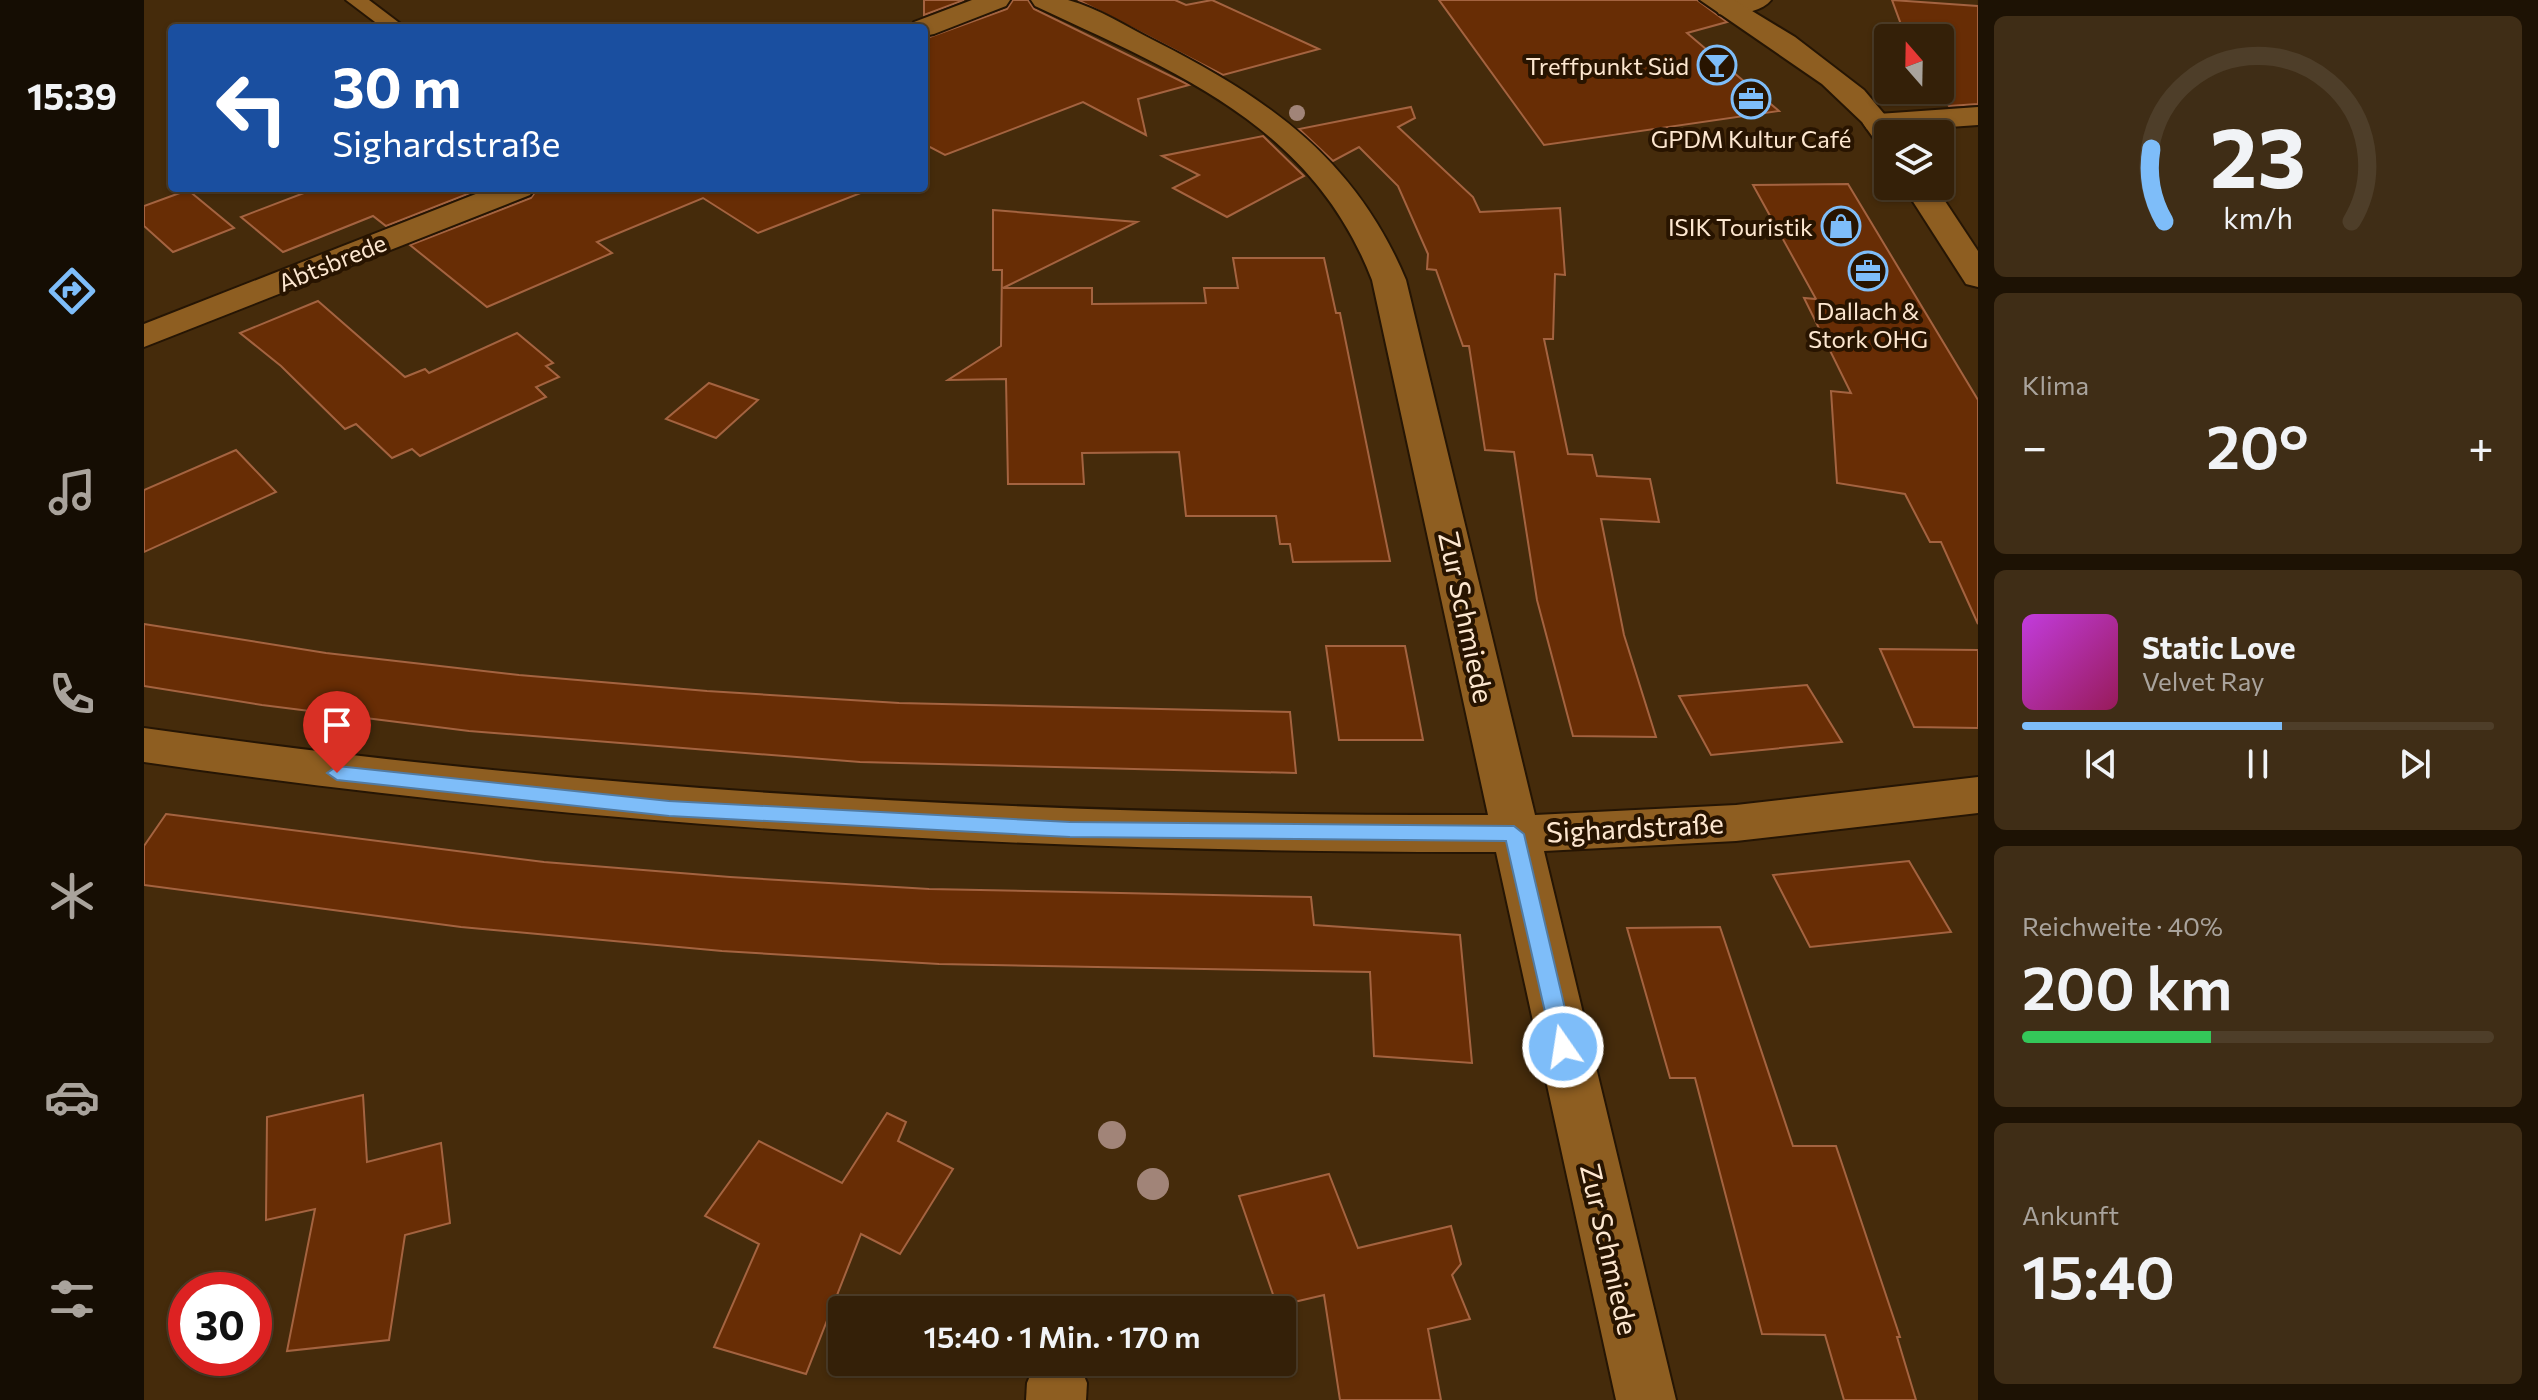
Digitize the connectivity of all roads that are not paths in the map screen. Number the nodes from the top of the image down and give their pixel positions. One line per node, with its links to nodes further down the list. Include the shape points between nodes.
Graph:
1 (356, 0): 6 (lane)
2 (996, 0): 7 (street)
3 (1045, 0): 17 (street, Zur Schmiede, via 1191,70 1264,116 1300,144 1367,230 1389,280 1405,341)
4 (1757, 0): 5 (street)
5 (1722, 4): 10 (street, via 1814,65)
6 (390, 24)
7 (928, 26)
8 (1978, 116): 9 (street)
9 (1951, 120)
10 (1874, 122)
11 (509, 192): 14 (street, Abtsbrede)
12 (1928, 200): 13 (street)
13 (1978, 277)
14 (144, 336)
15 (144, 745): 17 (street, Sighardstraße, via 289,767 669,809 1070,830)
16 (1978, 795): 17 (street, Sighardstraße, via 1661,829)
17 (1514, 834): 18 (street, Zur Schmiede)
18 (1646, 1400)

